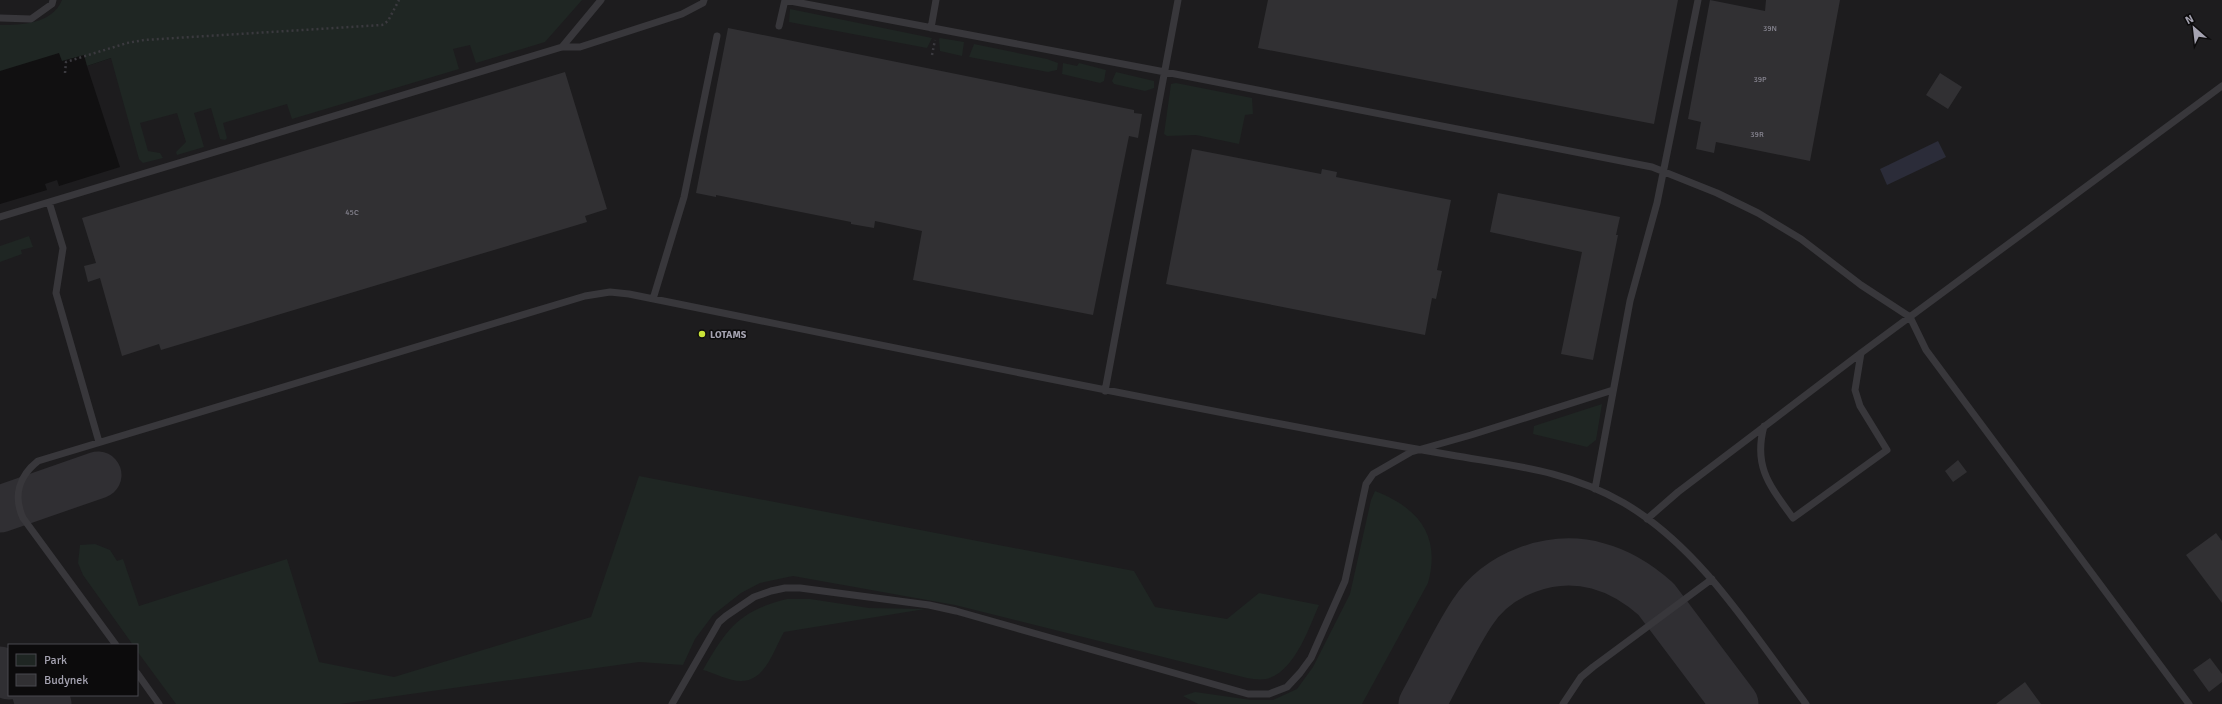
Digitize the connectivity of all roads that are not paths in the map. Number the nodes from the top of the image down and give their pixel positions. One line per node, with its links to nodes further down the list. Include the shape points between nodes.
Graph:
1 (53, 0): 8 (lane, via 52,4 31,19)
2 (601, 0): 12 (lane)
3 (704, 0): 12 (lane, via 682,14 580,47)
4 (785, 0): 9 (lane); 10 (lane)
5 (936, 0): 10 (lane)
6 (1178, 0): 13 (lane)
7 (1698, 0): 15 (lane)
8 (0, 18)
9 (779, 26)
10 (931, 28): 13 (lane)
11 (717, 36): 18 (lane, via 684,197)
12 (562, 47): 16 (lane)
13 (1165, 72): 15 (lane, via 1652,167); 22 (lane)
14 (2222, 86): 19 (lane)
15 (1664, 172): 19 (lane, via 1758,213 1800,239 1861,285); 21 (lane, via 1630,301)
16 (49, 202): 17 (lane); 24 (lane, via 63,248 56,293)
17 (0, 217)
18 (653, 299): 22 (lane); 24 (lane, via 610,292 585,296)
19 (1910, 317): 20 (lane); 35 (lane, via 1926,350)
20 (1861, 353): 23 (lane); 23 (lane, via 1855,390 1860,406 1888,450 1793,518 1762,466 1760,443)
21 (1613, 390): 25 (lane); 26 (lane)
22 (1105, 391): 25 (lane)
23 (1764, 426): 27 (lane)
24 (99, 442): 29 (lane, via 38,461 22,479 18,503 23,518)
25 (1420, 450): 26 (lane, via 1548,471); 32 (lane, via 1411,452 1373,474 1366,484 1345,581 1311,658 1287,687 1269,694 1248,694 929,605 785,588 754,598 719,622)
26 (1595, 489): 27 (lane)
27 (1647, 519): 28 (lane)
28 (1712, 579): 33 (lane, via 1587,672 1569,692); 34 (lane)
29 (115, 644)
30 (138, 674): 31 (lane)
31 (159, 704)
32 (672, 704)
33 (1563, 704)
34 (1806, 704)
35 (2189, 704)

